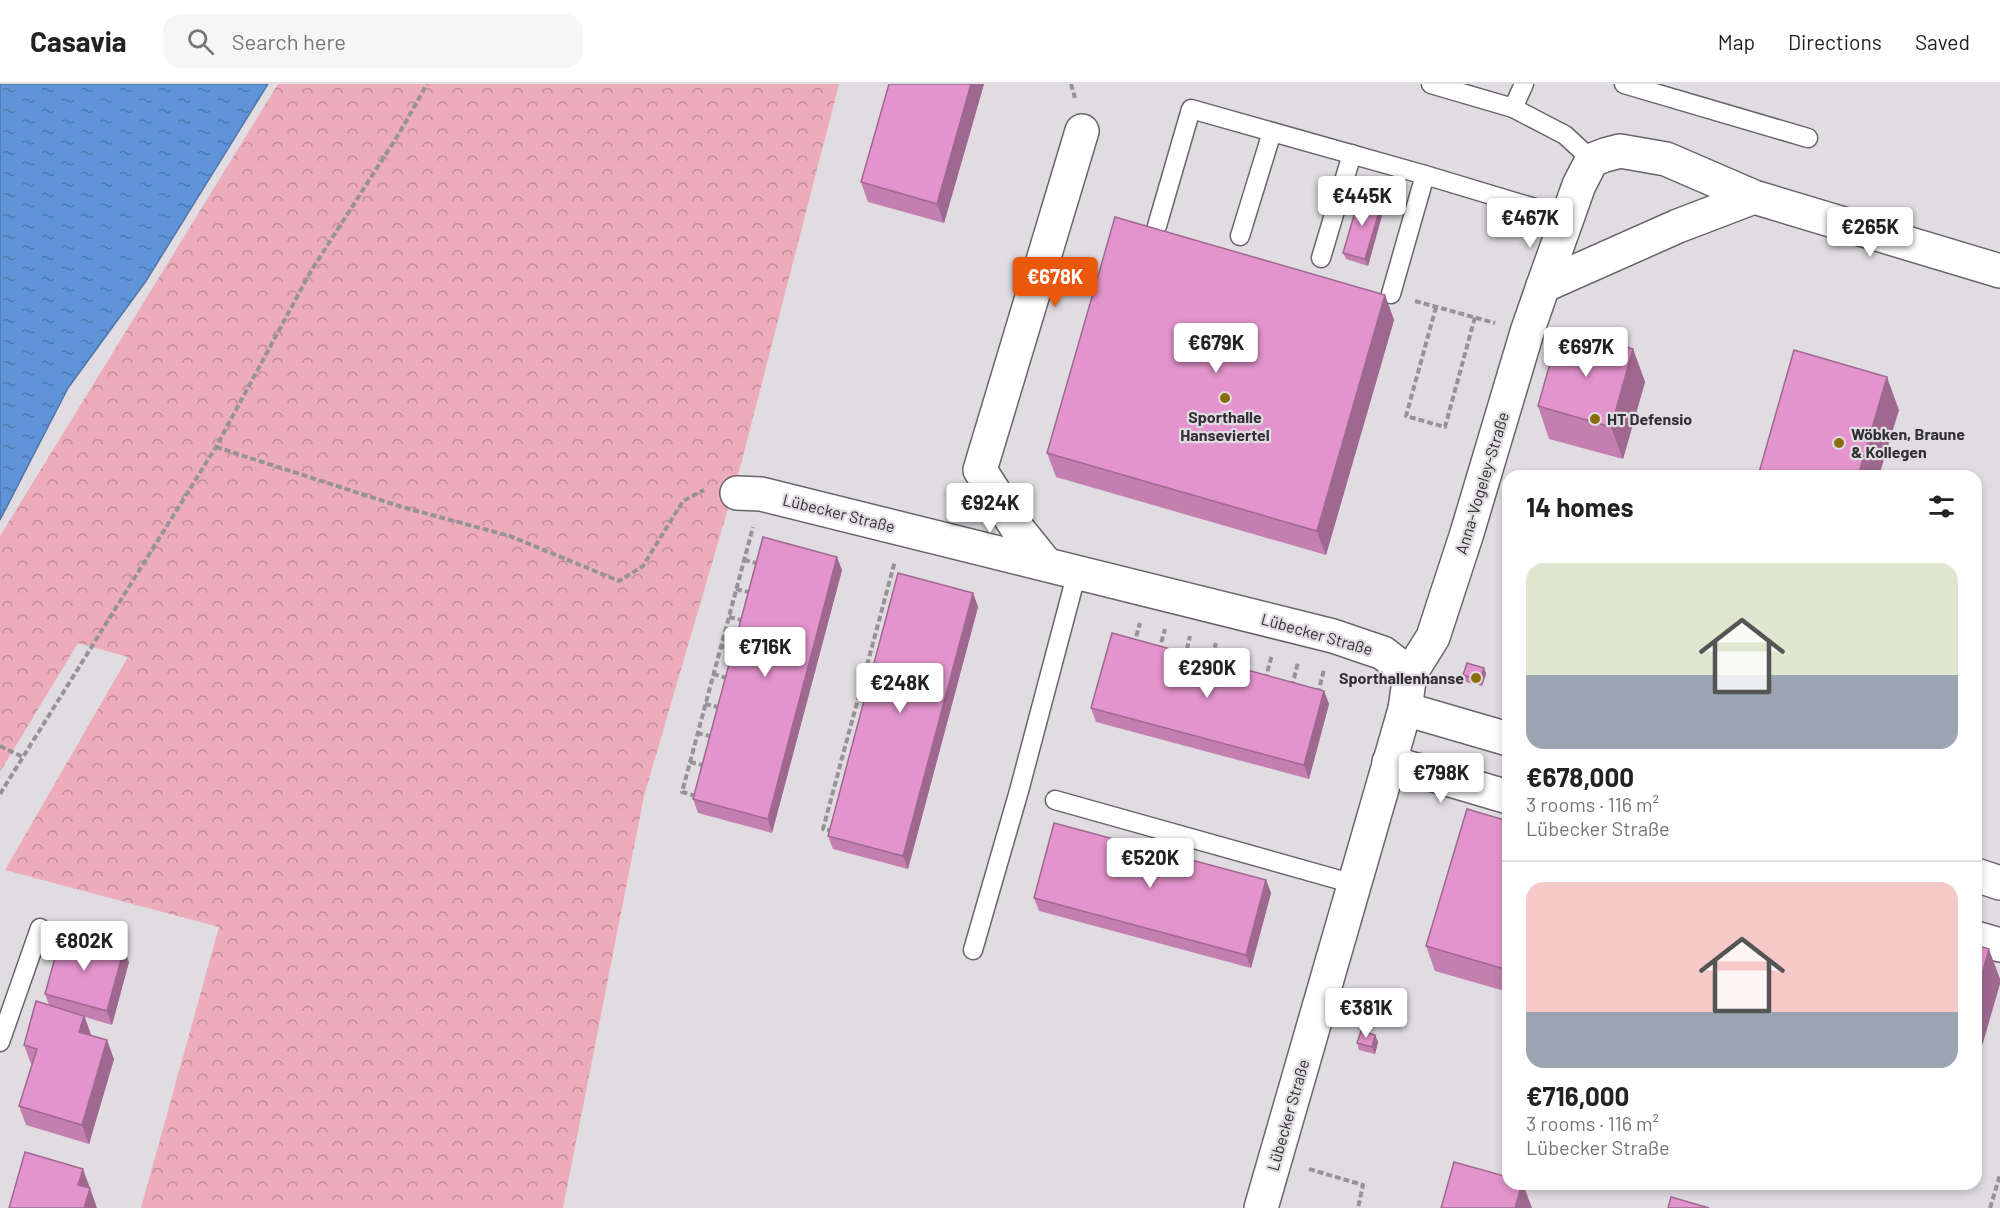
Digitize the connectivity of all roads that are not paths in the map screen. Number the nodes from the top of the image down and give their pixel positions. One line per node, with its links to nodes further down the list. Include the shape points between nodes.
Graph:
1 (1524, 84): 4 (lane)
2 (1624, 84): 7 (lane)
3 (1442, 86): 4 (lane)
4 (1513, 108): 9 (lane, via 1565,135)
5 (1082, 131): 20 (street, via 980,470 1017,528)
6 (1272, 132): 8 (lane); 13 (lane, via 1191,109); 14 (lane)
7 (1808, 138)
8 (1352, 154): 10 (lane); 15 (lane)
9 (1592, 160): 11 (street, via 1620,151 1660,158); 12 (street, Anna-Vogeley-Straße)
10 (1425, 175): 12 (lane); 18 (lane)
11 (1754, 196): 16 (street); 17 (street)
12 (1568, 218): 17 (street, Anna-Vogeley-Straße)
13 (1158, 226)
14 (1240, 236)
15 (1322, 258)
16 (2000, 271)
17 (1543, 286): 21 (street, Anna-Vogeley-Straße, via 1433,637)
18 (1391, 294)
19 (749, 494): 20 (street, Lübecker Straße)
20 (1061, 568): 21 (street, Lübecker Straße, via 1333,636 1383,653); 33 (lane, via 1019,791)
21 (1410, 675): 22 (street, Lübecker Straße)
22 (1405, 709): 23 (street); 24 (street, Lübecker Straße)
23 (1502, 736)
24 (1389, 762): 25 (street); 29 (street, Lübecker Straße)
25 (1502, 795)
26 (1055, 801): 29 (lane)
27 (1982, 877): 28 (street)
28 (2000, 883)
29 (1354, 884): 35 (street, Lübecker Straße)
30 (40, 928): 34 (lane)
31 (1982, 940): 32 (street)
32 (2000, 945)
33 (973, 950)
34 (0, 1042)
35 (1261, 1208)

